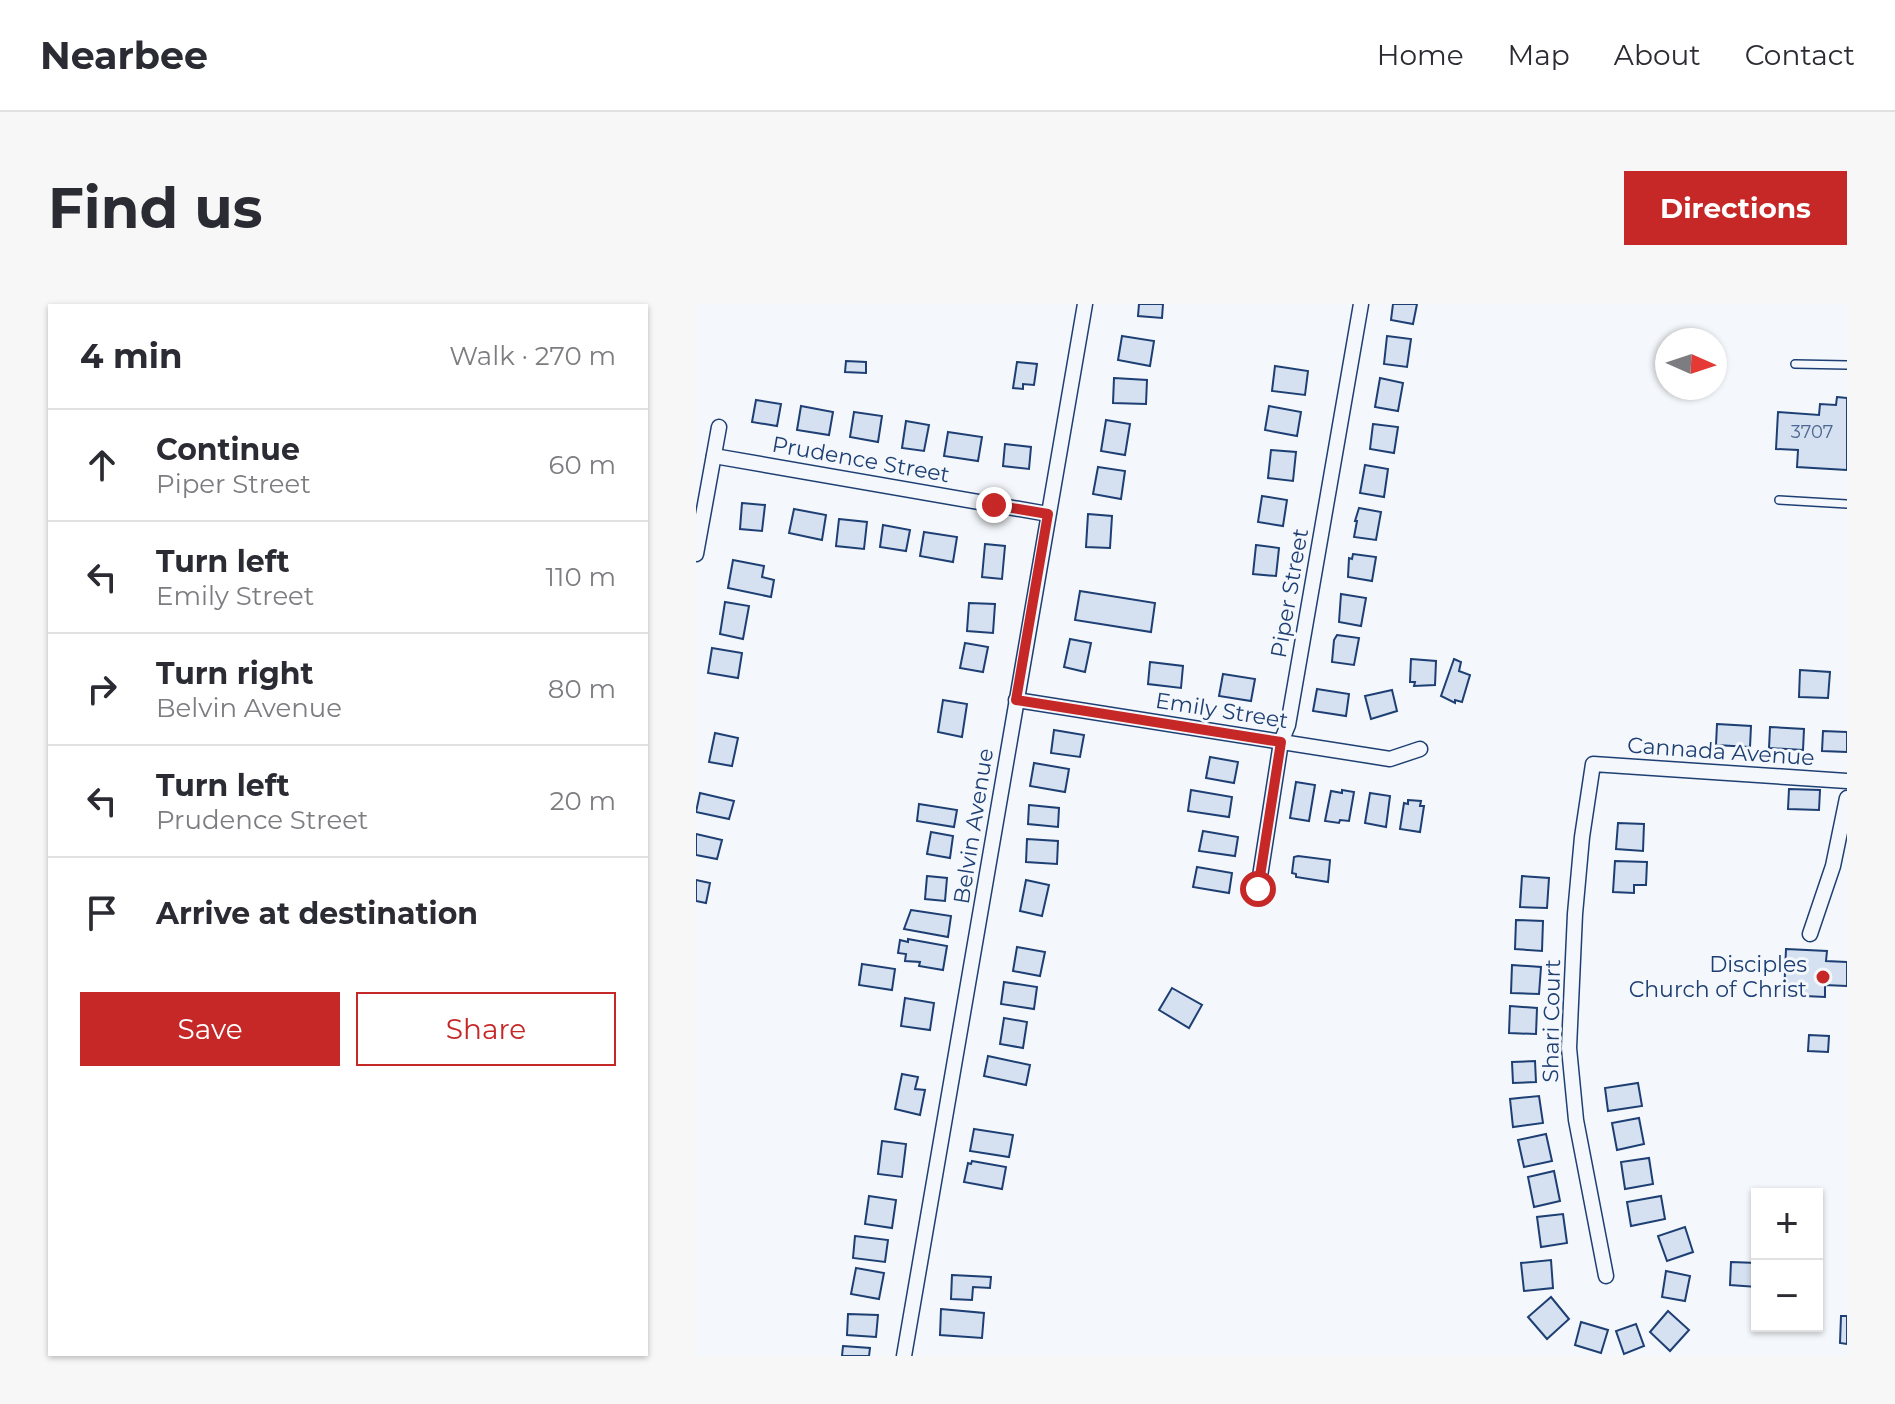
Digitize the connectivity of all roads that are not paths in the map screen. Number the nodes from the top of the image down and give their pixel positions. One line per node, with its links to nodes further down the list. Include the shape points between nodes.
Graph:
1 (1085, 304): 9 (street, Belvin Avenue)
2 (1361, 304): 12 (street, Piper Street)
3 (1795, 364): 4 (lane)
4 (1847, 365)
5 (719, 427): 6 (street)
6 (714, 456): 9 (street, Prudence Street); 10 (street)
7 (1779, 500): 8 (lane)
8 (1847, 504)
9 (1048, 514): 11 (street, Belvin Avenue)
10 (696, 554)
11 (1016, 700): 12 (street, Emily Street); 20 (street, Belvin Avenue)
12 (1281, 742): 13 (street, Emily Street, via 1390,759); 17 (street, Piper Street)
13 (1420, 749)
14 (1593, 764): 15 (street, Cannada Avenue); 19 (street, Shari Court, via 1575,914 1569,1048 1576,1120)
15 (1847, 781)
16 (1847, 798): 18 (street, via 1833,866)
17 (1258, 889)
18 (1810, 934)
19 (1606, 1276)
20 (904, 1356)

